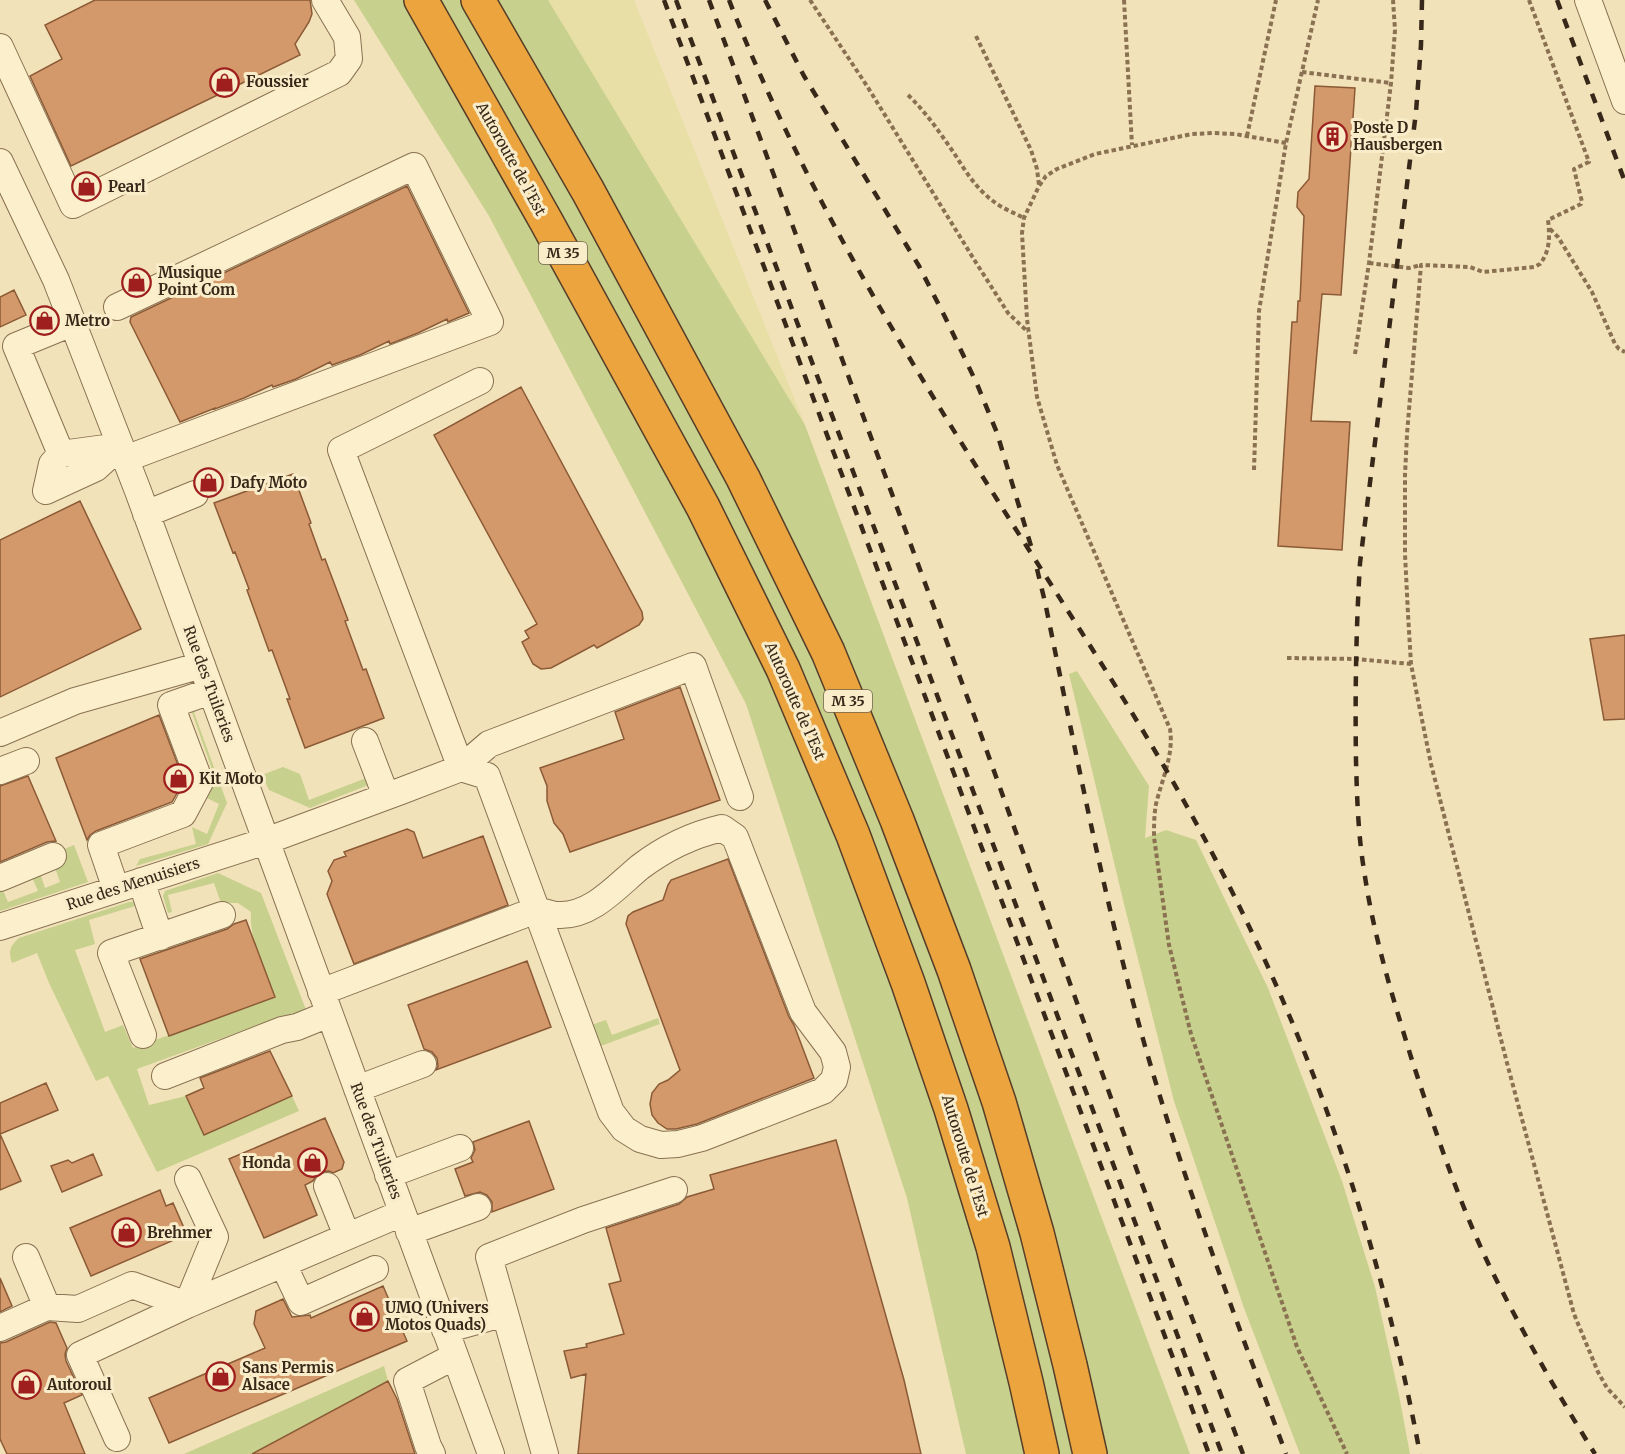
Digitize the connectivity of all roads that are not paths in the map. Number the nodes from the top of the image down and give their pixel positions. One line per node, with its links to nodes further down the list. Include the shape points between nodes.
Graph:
1 (325, 0): 5 (street, via 347,37 349,59 339,73 73,205)
2 (421, 0): 59 (highway, Autoroute de l’Est / M 35, via 703,507 783,669 853,835 951,1109 993,1247)
3 (478, 0): 60 (highway, M 35, via 588,191 743,478 828,652 954,970 999,1102 1040,1244)
4 (1591, 1): 6 (street)
5 (0, 47)
6 (1625, 101)
7 (0, 162): 9 (street, Rue des Tuileries)
8 (117, 307): 11 (street, via 414,166 490,322)
9 (72, 322): 11 (street, Rue des Tuileries); 12 (street, via 16,346)
10 (480, 381): 20 (street, via 341,450)
11 (123, 452): 12 (street); 12 (street, via 46,491 52,464); 14 (street, Rue des Tuileries)
12 (61, 454)
13 (195, 494): 14 (street)
14 (146, 514): 15 (street, Rue des Tuileries)
15 (202, 665): 16 (street, Rue des Tuileries); 17 (street, via 75,701)
16 (212, 692): 24 (street, Rue des Tuileries); 28 (street, via 171,705 201,782 183,814 100,845)
17 (0, 733)
18 (365, 741): 22 (street)
19 (26, 761): 21 (street)
20 (461, 768): 22 (street, Rue des Menuisiers); 23 (street, via 489,744 693,666); 29 (street, via 487,776)
21 (0, 771)
22 (386, 796): 24 (street, Rue des Menuisiers)
23 (740, 798)
24 (266, 841): 27 (street, Rue des Menuisiers); 33 (street, Rue des Tuileries)
25 (53, 856): 26 (street)
26 (0, 878)
27 (141, 881): 28 (street, Rue des Menuisiers); 32 (street)
28 (116, 889): 31 (street, Rue des Menuisiers)
29 (530, 913): 29 (street, via 611,1112 624,1129 640,1139 661,1145 702,1138 823,1091 834,1080 837,1066 833,1052 803,1012 735,837 723,828 676,843 640,867 605,898 578,912); 33 (street)
30 (222, 915): 32 (street)
31 (0, 927)
32 (160, 937): 34 (street, via 111,954)
33 (325, 1003): 36 (street, via 297,1027); 37 (street, Rue des Tuileries)
34 (143, 1035)
35 (423, 1064): 37 (street)
36 (165, 1076)
37 (357, 1089): 39 (street, Rue des Tuileries)
38 (460, 1148): 39 (street)
39 (388, 1175): 44 (street, Rue des Tuileries)
40 (188, 1179): 49 (street, via 215,1237)
41 (327, 1186): 45 (street)
42 (674, 1190): 51 (street, via 489,1257)
43 (478, 1207): 44 (street)
44 (406, 1222): 45 (street, Rue des Tuileries); 53 (street, Rue des Tuileries)
45 (346, 1236): 47 (street, Rue des Tuileries)
46 (26, 1257): 50 (street)
47 (283, 1263): 48 (street, via 301,1302); 49 (street, Rue des Tuileries)
48 (375, 1269)
49 (187, 1305): 50 (street, via 132,1285 78,1309); 55 (street, Rue des Tuileries, via 80,1355)
50 (47, 1307): 52 (street)
51 (505, 1313): 53 (street); 58 (street)
52 (0, 1328)
53 (445, 1330): 54 (street, Rue des Tuileries)
54 (455, 1356): 56 (street, via 407,1381); 57 (street, Rue des Tuileries)
55 (117, 1438)
56 (432, 1454)
57 (491, 1454)
58 (545, 1454)
59 (1042, 1454)
60 (1090, 1454)

